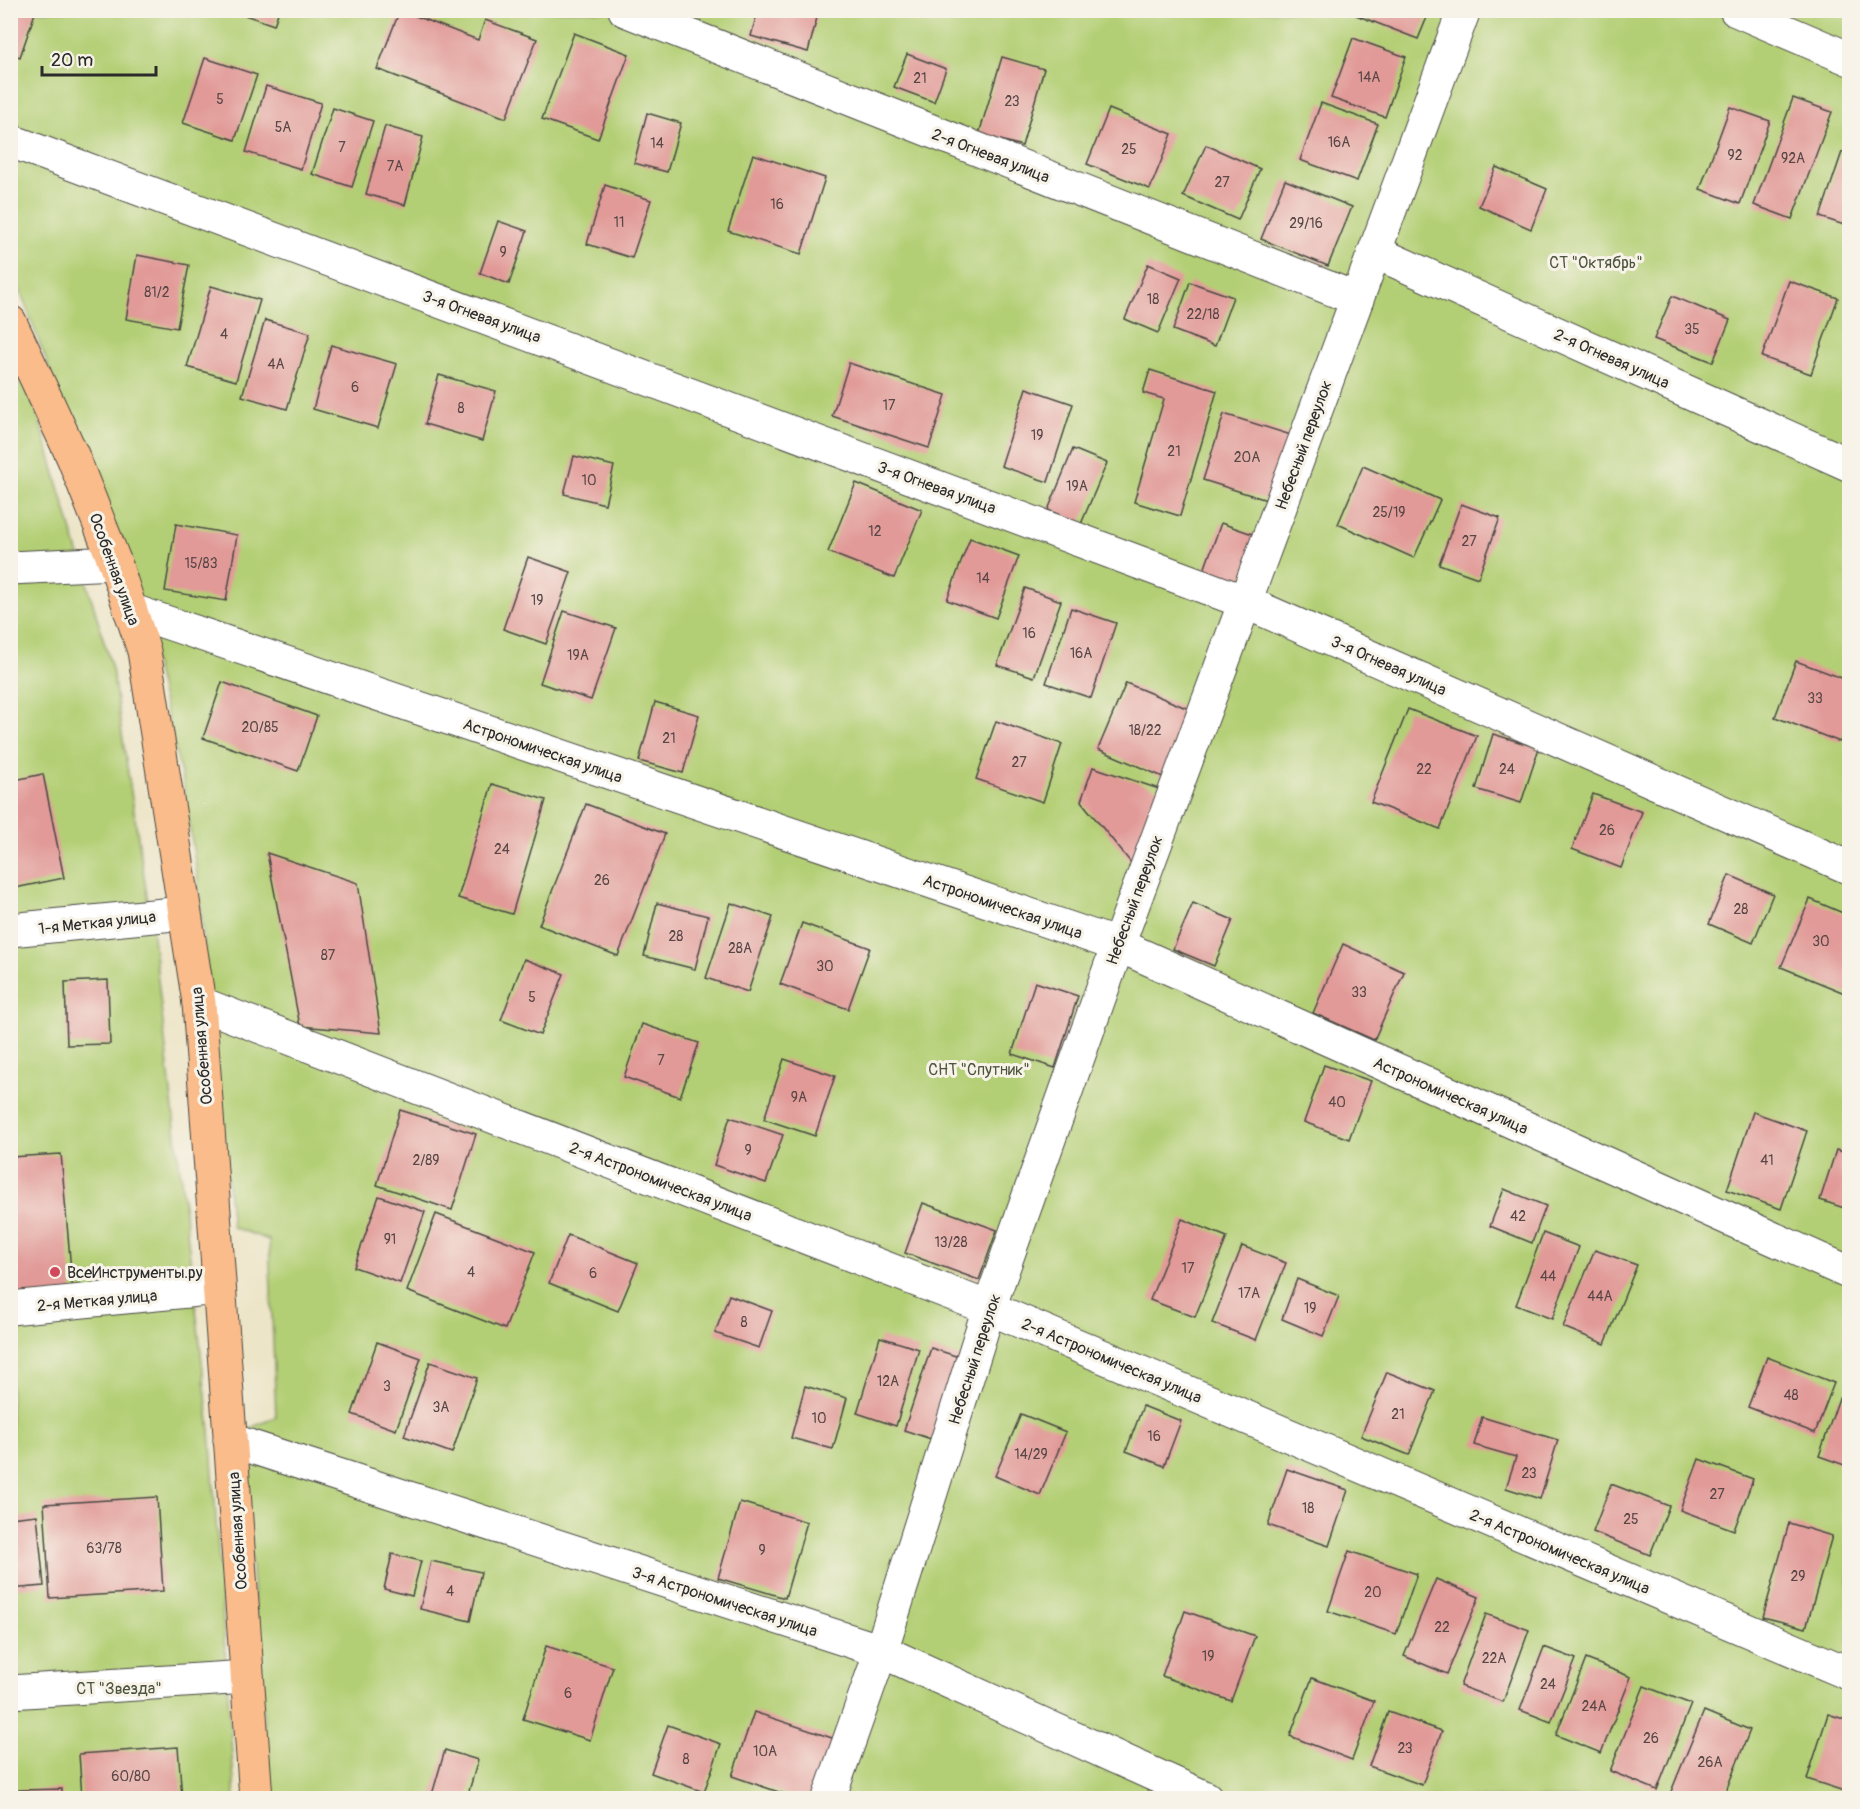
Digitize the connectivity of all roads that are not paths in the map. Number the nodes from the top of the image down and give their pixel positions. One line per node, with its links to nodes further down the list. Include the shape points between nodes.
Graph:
1 (625, 10): 7 (lane, 2-я Огневая улица)
2 (1464, 10): 6 (lane, Небесный переулок)
3 (1736, 10): 4 (lane)
4 (1850, 59)
5 (10, 146): 12 (lane, 3-я Огневая улица, via 19,144)
6 (1375, 252): 7 (lane, Небесный переулок); 9 (lane, 2-я Огневая улица)
7 (1357, 299): 12 (lane, Небесный переулок)
8 (10, 322): 10 (main road, Особенная улица, via 73,457)
9 (1850, 465)
10 (115, 563): 11 (lane); 13 (main road, Особенная улица)
11 (10, 568)
12 (1245, 602): 14 (lane, 3-я Огневая улица); 17 (lane, Небесный переулок)
13 (130, 610): 15 (main road, Особенная улица, via 144,651); 17 (lane, Астрономическая улица)
14 (1850, 868)
15 (184, 913): 16 (lane, 1-я Меткая улица); 18 (main road, Особенная улица)
16 (10, 930)
17 (1118, 945): 19 (lane, Астрономическая улица); 22 (lane, Небесный переулок)
18 (199, 1003): 20 (main road, Особенная улица); 22 (lane, 2-я Астрономическая улица)
19 (1850, 1273)
20 (219, 1288): 21 (lane, 2-я Меткая улица); 23 (main road, Особенная улица)
21 (10, 1308)
22 (990, 1308): 24 (lane, Небесный переулок); 25 (lane, 2-я Астрономическая улица)
23 (230, 1440): 24 (lane, 3-я Астрономическая улица); 26 (main road, Особенная улица)
24 (881, 1651): 29 (lane, Небесный переулок); 30 (lane, 3-я Астрономическая улица)
25 (1850, 1674)
26 (247, 1677): 27 (lane); 28 (main road, Особенная улица)
27 (10, 1692)
28 (256, 1798)
29 (829, 1798)
30 (1206, 1798)

